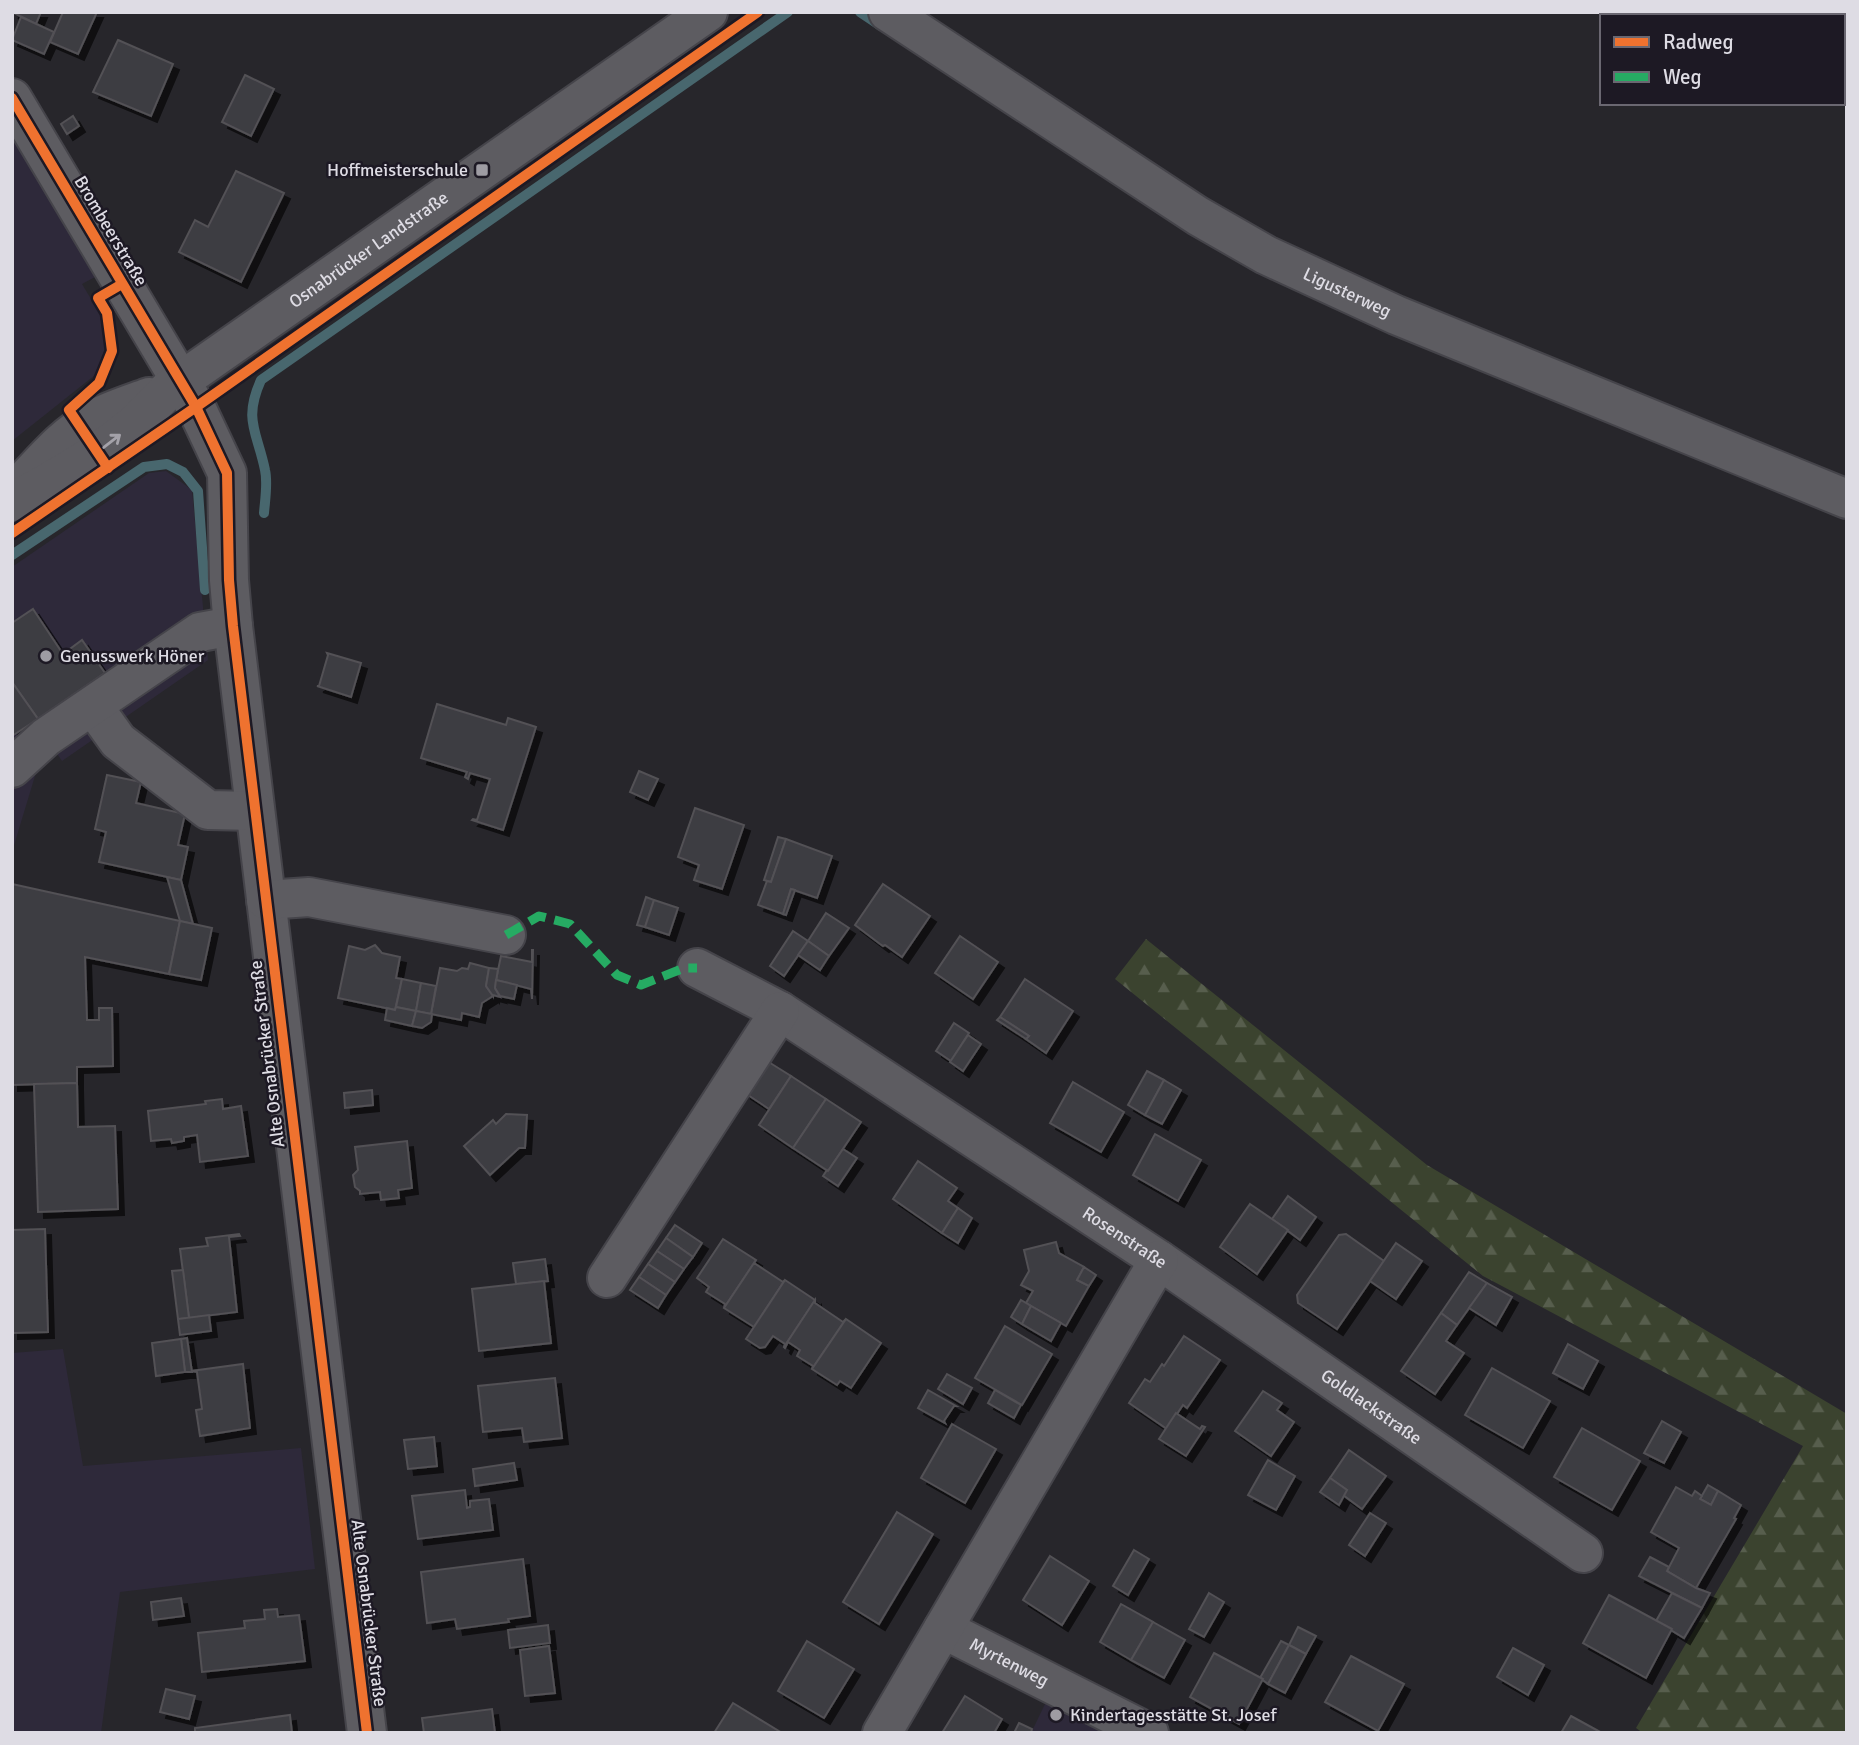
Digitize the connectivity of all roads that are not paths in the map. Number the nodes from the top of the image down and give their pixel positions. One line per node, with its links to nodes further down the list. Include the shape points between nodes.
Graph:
1 (708, 12): 4 (street, Osnabrücker Landstraße)
2 (888, 12): 6 (street, Ligusterweg, via 1198,216 1266,255 1395,315)
3 (12, 98): 4 (street, Brombeerstraße)
4 (174, 386): 5 (street, Osnabrücker Landstraße, via 81,427); 7 (street, Osnabrücker Landstraße, one-way to 4, via 97,453); 8 (street, Alte Osnabrücker Straße, via 195,407 227,473)
5 (12, 494)
6 (1847, 499)
7 (12, 502)
8 (233, 626): 9 (street, via 200,632); 11 (street, Alte Osnabrücker Straße)
9 (93, 706): 10 (street, via 46,737); 11 (street, via 118,741 208,810)
10 (12, 768)
11 (255, 811): 12 (street, Alte Osnabrücker Straße)
12 (266, 900): 13 (street, via 309,897); 20 (street, Alte Osnabrücker Straße)
13 (506, 935)
14 (697, 968): 15 (street, Rosenstraße)
15 (780, 1011): 16 (street, Rosenstraße); 17 (street)
16 (1159, 1260): 18 (street, Goldlackstraße); 19 (street, Rosenstraße)
17 (607, 1278)
18 (1583, 1553)
19 (943, 1629): 21 (street, Rosenstraße); 22 (street, Myrtenweg)
20 (367, 1733)
21 (882, 1733)
22 (1149, 1733)

